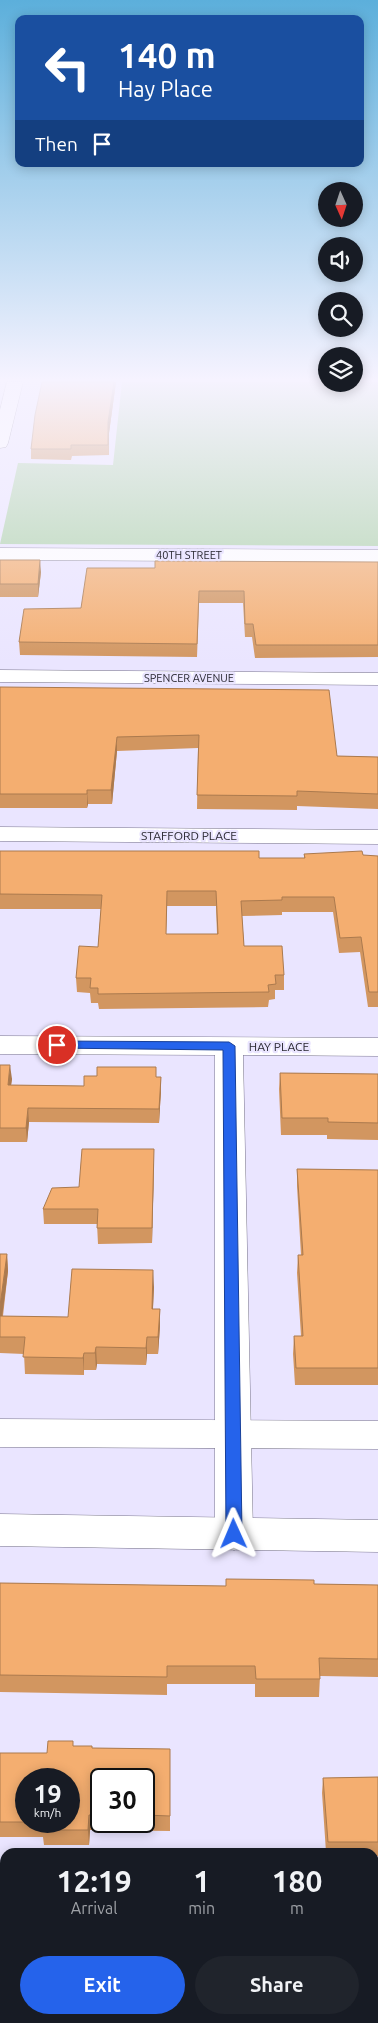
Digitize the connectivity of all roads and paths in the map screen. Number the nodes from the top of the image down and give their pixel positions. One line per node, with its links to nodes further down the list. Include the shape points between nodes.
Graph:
1 (0, 554): 2 (street, 40TH STREET)
2 (378, 556)
3 (0, 676): 4 (street, SPENCER AVENUE)
4 (378, 679)
5 (0, 834): 6 (street, STAFFORD PLACE)
6 (378, 837)
7 (0, 1044): 8 (street, HAY PLACE)
8 (229, 1046): 9 (street, HAY PLACE); 11 (street)
9 (378, 1047)
10 (0, 1433): 11 (street)
11 (232, 1434): 12 (street); 14 (street)
12 (378, 1435)
13 (0, 1530): 14 (street)
14 (234, 1534): 15 (street)
15 (378, 1536)

